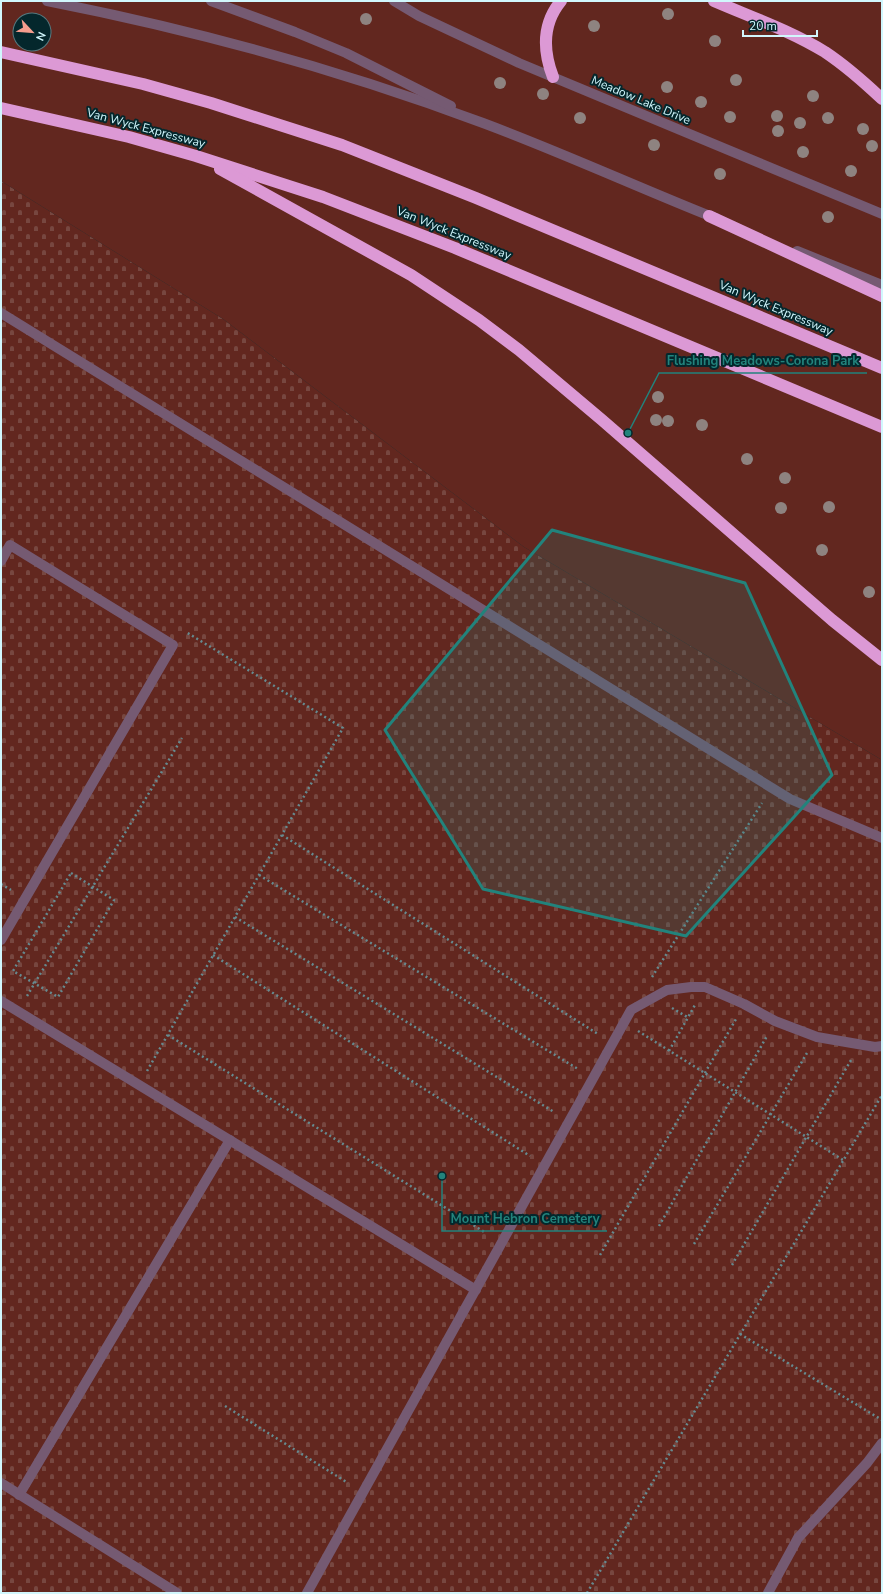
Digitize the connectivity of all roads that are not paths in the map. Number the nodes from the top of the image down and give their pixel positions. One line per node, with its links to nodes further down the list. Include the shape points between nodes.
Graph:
1 (47, 1): 10 (street, via 224,40 363,82)
2 (211, 1): 10 (street, via 346,53)
3 (394, 1): 7 (street, Meadow Lake Drive, via 442,28)
4 (561, 1): 7 (highway, via 546,30 547,62)
5 (714, 1): 8 (highway, via 782,30 825,52 848,68)
6 (1, 52): 17 (highway, Van Wyck Expressway, via 150,86 342,145 476,198)
7 (553, 77): 12 (street, Meadow Lake Drive)
8 (882, 99)
9 (1, 108): 11 (highway, Van Wyck Expressway, via 129,137)
10 (483, 123): 13 (street)
11 (196, 156): 18 (highway, Van Wyck Expressway, via 324,197 455,248); 20 (highway, via 411,275 479,320 560,383 832,620)
12 (882, 214)
13 (709, 216): 14 (street); 15 (highway)
14 (882, 285)
15 (882, 296)
16 (1, 313): 21 (street, via 790,799)
17 (882, 368)
18 (882, 427)
19 (1, 561): 22 (street, via 10,545 173,645)
20 (882, 660)
21 (882, 838)
22 (1, 940)
23 (1, 1001): 25 (street)
24 (882, 1046): 26 (street, via 817,1037 775,1021 705,987 667,990 631,1010)
25 (230, 1140): 26 (street); 29 (street)
26 (476, 1290): 31 (street)
27 (882, 1443): 32 (street, via 867,1463 798,1538)
28 (1, 1483): 29 (street)
29 (19, 1495): 30 (street)
30 (177, 1593)
31 (308, 1593)
32 (768, 1593)

